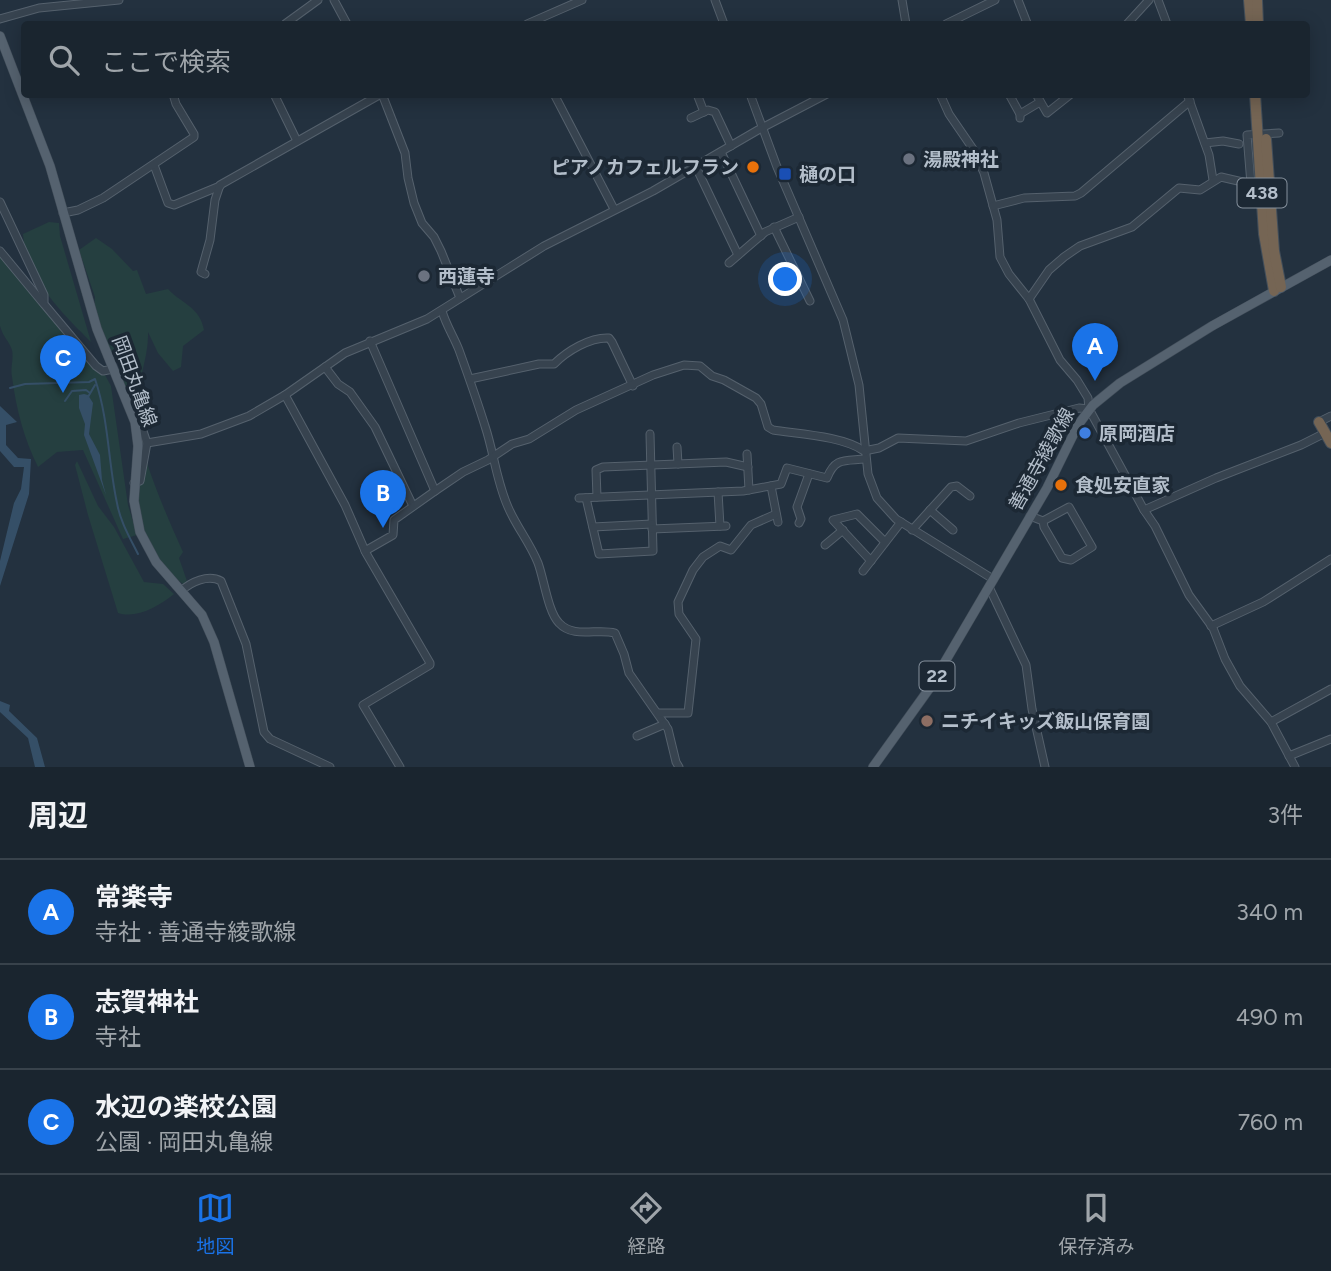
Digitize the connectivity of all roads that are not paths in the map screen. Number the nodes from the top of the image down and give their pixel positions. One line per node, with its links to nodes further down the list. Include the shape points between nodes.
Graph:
1 (119, 0): 13 (street)
2 (318, 0): 15 (street)
3 (334, 0): 16 (street)
4 (582, 0): 17 (street)
5 (715, 0): 18 (street)
6 (902, 0): 19 (street)
7 (995, 0): 20 (street)
8 (1018, 0): 21 (street)
9 (1149, 0): 22 (street)
10 (1158, 0): 23 (street)
11 (1249, 0): 24 (highway)
12 (1257, 0): 25 (highway)
13 (40, 4): 14 (street)
14 (0, 19)
15 (289, 21)
16 (345, 21)
17 (534, 21)
18 (723, 21)
19 (906, 21)
20 (952, 21)
21 (1026, 21)
22 (1130, 21)
23 (1166, 21)
24 (1251, 21)
25 (1258, 21)
26 (0, 36): 27 (main road, 岡田丸亀線)
27 (21, 89)
28 (25, 98): 61 (main road, 岡田丸亀線)
29 (174, 98): 54 (street, via 194,137)
30 (276, 98): 49 (street)
31 (374, 98): 49 (street)
32 (383, 98): 71 (street, via 405,153 414,203)
33 (556, 98): 60 (street)
34 (699, 98): 44 (street)
35 (751, 98): 46 (street)
36 (819, 98): 46 (street)
37 (942, 98): 59 (street, via 979,160)
38 (1011, 98): 39 (street, via 1020,116)
39 (1038, 98): 40 (street, via 1047,113)
40 (1066, 98)
41 (1188, 98): 50 (street); 59 (street, via 1081,193)
42 (1256, 98): 48 (highway, 438)
43 (1263, 98): 48 (highway, 438)
44 (704, 112): 45 (street); 52 (street, via 715,112)
45 (691, 118)
46 (762, 128): 52 (street); 62 (street)
47 (1279, 133): 48 (street)
48 (1262, 134): 56 (street, via 1247,135 1251,184 1221,177); 70 (highway, 438, via 1264,234)
49 (297, 141): 57 (street)
50 (1205, 143): 51 (street); 56 (street)
51 (1238, 144)
52 (731, 146): 53 (street)
53 (721, 152): 55 (street); 64 (street)
54 (154, 165): 57 (street, via 168,203 174,205); 61 (street, via 97,202)
55 (696, 167): 60 (street); 66 (street)
56 (1213, 180): 72 (street, via 1200,190 1180,188 1132,227 1080,246 1049,270)
57 (220, 185): 69 (street, via 201,272)
58 (0, 202): 74 (street, via 44,295)
59 (993, 206): 72 (street, via 1000,257)
60 (614, 209): 71 (street)
61 (63, 212): 78 (main road, 岡田丸亀線)
62 (799, 217): 63 (street); 92 (street, via 843,320 859,385)
63 (774, 228): 64 (street); 73 (street)
64 (761, 236): 66 (street)
65 (0, 251): 74 (street)
66 (738, 255): 68 (street)
67 (1331, 260): 70 (main road, 善通寺綾歌線 / 22)
68 (729, 263)
69 (205, 274)
70 (1277, 289): 83 (main road, 善通寺綾歌線 / 22, via 1106,392)
71 (460, 298): 75 (street)
72 (1029, 299): 83 (street, via 1060,360 1087,398)
73 (810, 301)
74 (44, 304): 78 (street, via 96,366 103,371)
75 (442, 311): 76 (street); 79 (street)
76 (370, 341): 77 (street); 100 (street)
77 (325, 367): 81 (street); 105 (street, via 375,426)
78 (113, 369): 82 (main road, 岡田丸亀線)
79 (470, 379): 80 (street, via 554,364 600,337 612,342); 90 (street)
80 (633, 386): 90 (street); 92 (street, via 673,368 700,366 756,398 773,430 830,439 858,447)
81 (285, 395): 88 (street, via 228,425); 119 (street)
82 (128, 405): 88 (street, via 137,412); 97 (main road, 岡田丸亀線, via 138,439)
83 (1089, 409): 92 (street, via 1020,423 966,441 898,438); 107 (street); 108 (main road, 善通寺綾歌線 / 22)
84 (1331, 416): 85 (street)
85 (1319, 422): 87 (highway)
86 (650, 434): 94 (street)
87 (1328, 438): 107 (street, via 1216,478)
88 (147, 443): 97 (street, via 140,481)
89 (677, 447): 93 (street)
90 (494, 454): 100 (street); 127 (street, via 502,494 537,562 554,617 574,632 615,633 629,673)
91 (747, 454): 95 (street)
92 (865, 455): 96 (street, via 832,465 827,478); 110 (street, via 877,498)
93 (678, 464): 94 (street); 95 (street, via 726,462)
94 (651, 465): 102 (street); 104 (street, via 596,470)
95 (748, 467): 99 (street)
96 (809, 474): 98 (street, via 787,468 781,484); 111 (street, via 797,507)
97 (134, 483): 124 (main road, 岡田丸亀線, via 135,513 143,539)
98 (771, 486): 99 (street); 127 (street, via 777,518 751,525 731,550 720,546 703,557 680,588 679,614 696,639 689,677 691,713)
99 (749, 490): 101 (street)
100 (435, 491): 105 (street)
101 (718, 492): 102 (street); 113 (street, via 723,526)
102 (651, 495): 104 (street); 113 (street)
103 (970, 496): 106 (street, via 951,487)
104 (597, 497): 112 (street, via 583,498)
105 (413, 506): 119 (street, via 394,520 389,539)
106 (930, 510): 115 (street); 116 (street)
107 (1144, 510): 125 (street, via 1189,594)
108 (1030, 516): 109 (street); 123 (main road, 善通寺綾歌線 / 22)
109 (1043, 521): 109 (street, via 1062,558 1071,560 1092,547 1069,507)
110 (901, 522): 115 (street); 117 (street)
111 (799, 523)
112 (593, 527): 113 (street); 113 (street, via 599,554 653,551)
113 (652, 527)
114 (843, 530): 117 (street, via 833,520 857,514); 118 (street); 121 (street)
115 (912, 530): 123 (street)
116 (953, 530)
117 (885, 542): 121 (street)
118 (825, 545)
119 (365, 551): 136 (street, via 430,665 363,705)
120 (1331, 559): 125 (street, via 1263,602)
121 (870, 561): 122 (street)
122 (863, 571)
123 (991, 583): 133 (main road, 善通寺綾歌線 / 22); 139 (street, via 1026,665)
124 (181, 591): 134 (main road, 岡田丸亀線, via 202,615 214,642); 135 (street, via 204,579 220,581 246,644 264,732)
125 (1212, 626): 128 (street, via 1240,686)
126 (1331, 688): 128 (street)
127 (659, 713): 129 (street)
128 (1271, 722): 132 (street)
129 (665, 724): 130 (street); 137 (street)
130 (637, 736)
131 (1331, 739): 132 (street)
132 (1289, 756): 140 (street)
133 (881, 762): 138 (main road, 善通寺綾歌線 / 22)
134 (250, 767)
135 (330, 767)
136 (400, 767)
137 (680, 767)
138 (873, 767)
139 (1045, 767)
140 (1294, 767)

